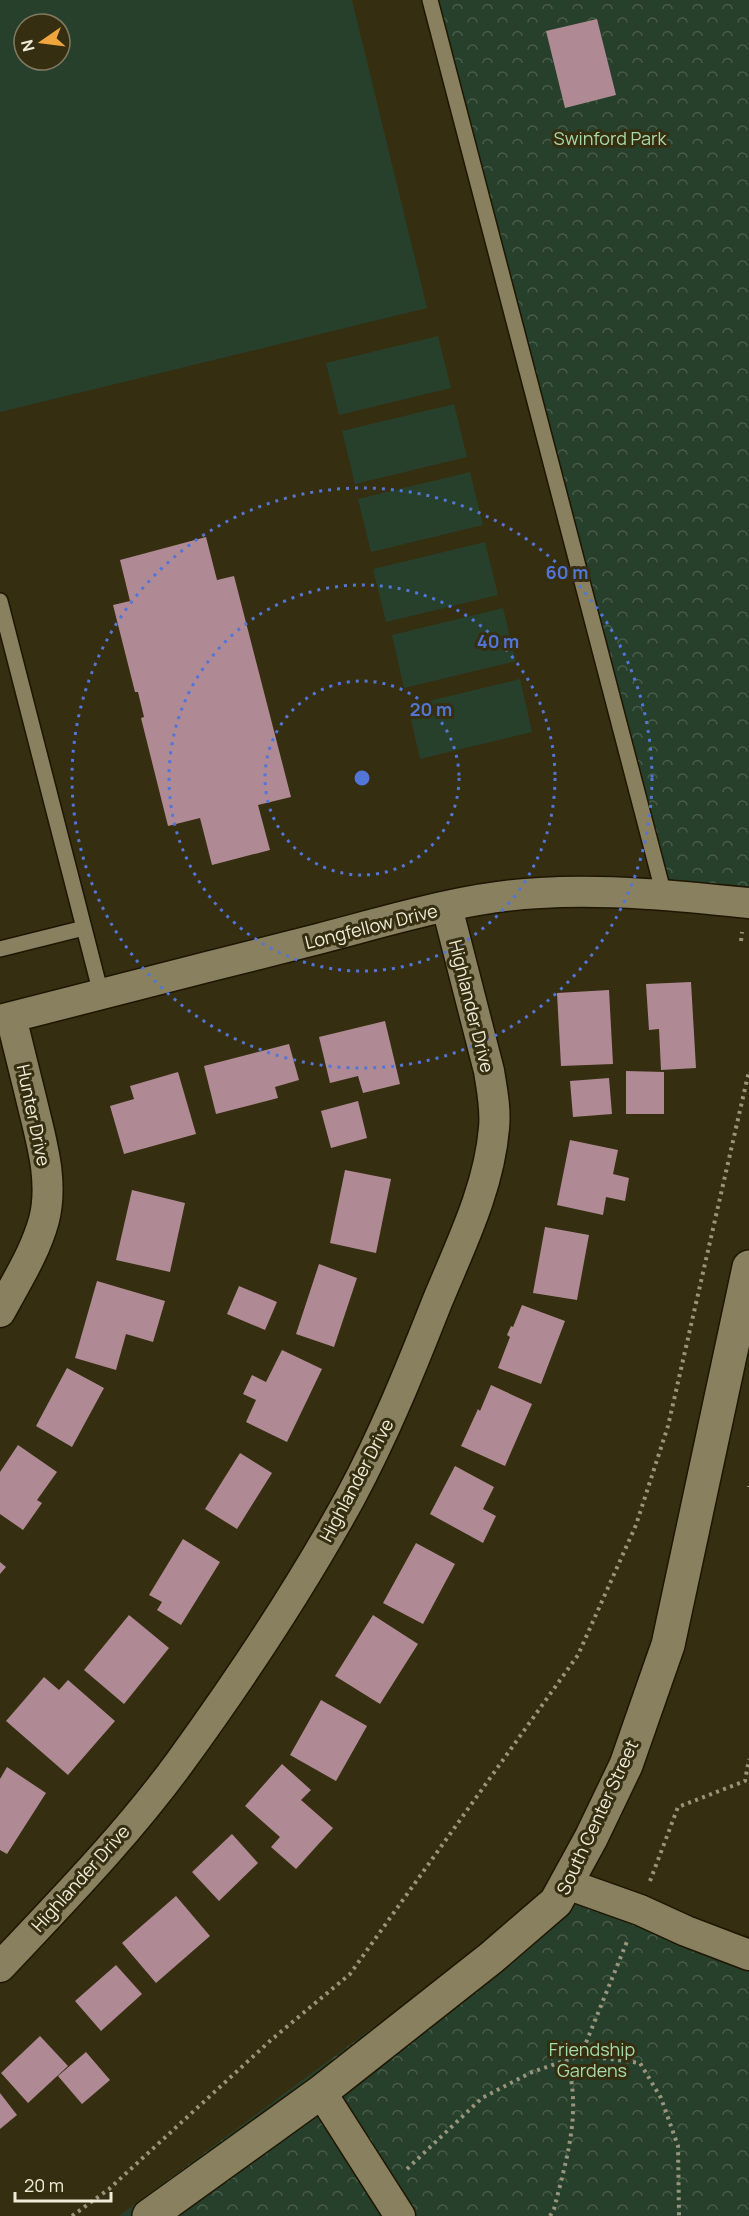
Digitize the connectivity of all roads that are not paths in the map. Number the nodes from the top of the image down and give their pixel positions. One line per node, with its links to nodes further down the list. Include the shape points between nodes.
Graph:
1 (430, 0): 3 (lane)
2 (0, 601): 6 (lane)
3 (664, 895): 4 (street, Longfellow Drive); 5 (street, Longfellow Drive, via 539,893)
4 (749, 903)
5 (447, 908): 8 (street, Longfellow Drive); 14 (street, Highlander Drive, via 489,1071 494,1127 477,1205 397,1401 350,1497 235,1683 178,1764 97,1863)
6 (84, 928): 7 (lane); 8 (lane)
7 (0, 949)
8 (101, 994): 9 (street, Longfellow Drive)
9 (6, 1018): 11 (street, Hunter Drive, via 43,1148 47,1200 33,1251)
10 (749, 1267): 12 (main road, South Center Street, via 668,1645 626,1765)
11 (0, 1312)
12 (567, 1884): 13 (street); 15 (main road, South Center Street, via 556,1902 490,1958)
13 (749, 1955)
14 (0, 1967)
15 (321, 2092): 16 (main road, South Center Street); 17 (street)
16 (149, 2216)
17 (400, 2216)

